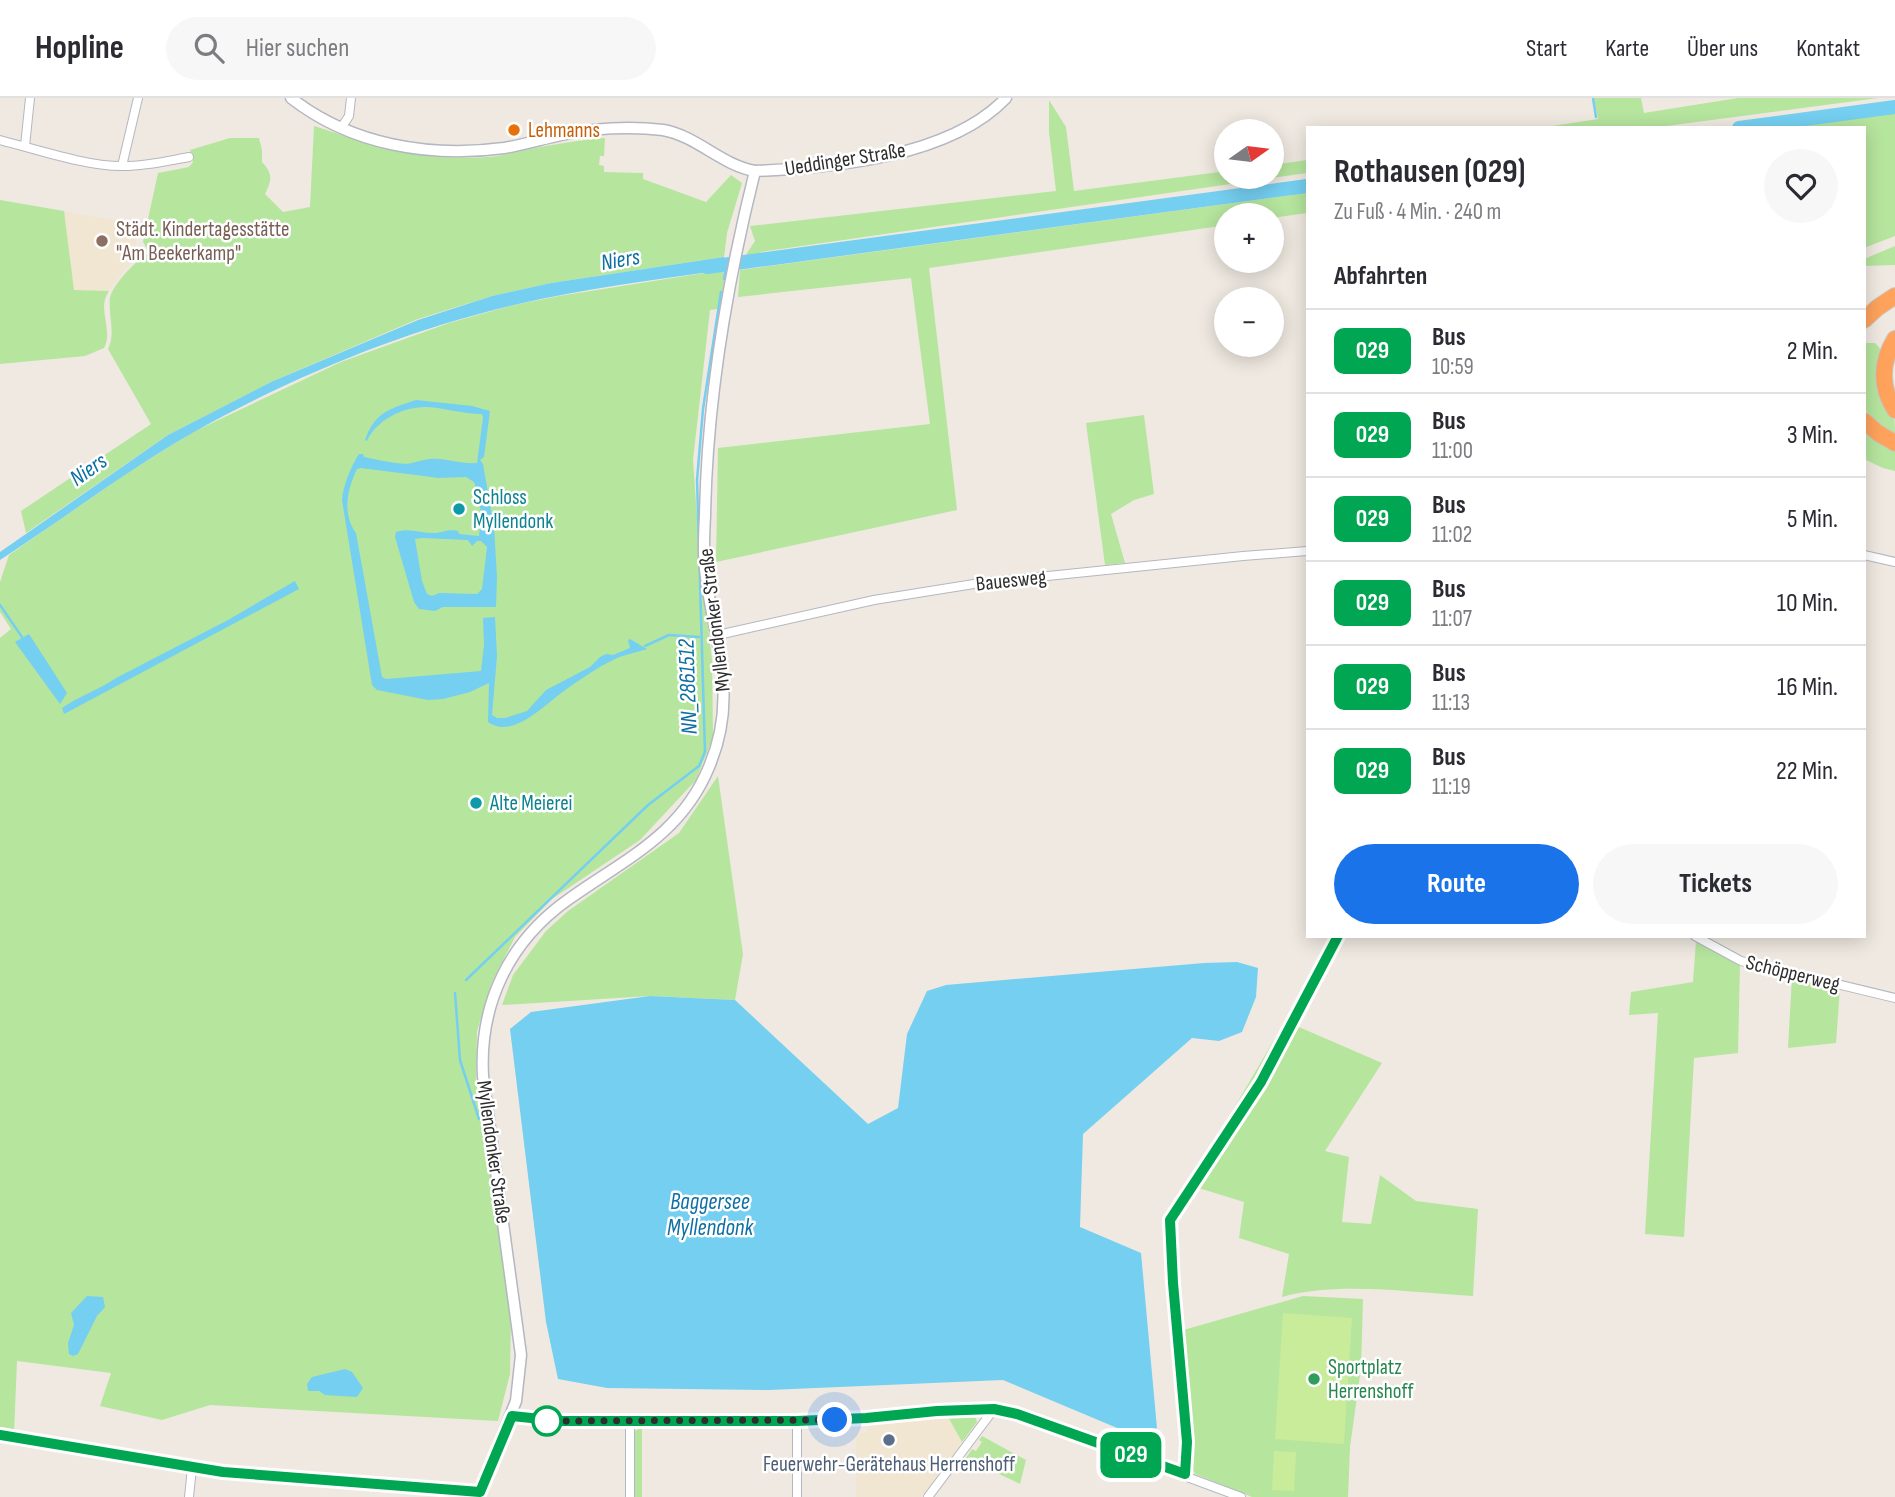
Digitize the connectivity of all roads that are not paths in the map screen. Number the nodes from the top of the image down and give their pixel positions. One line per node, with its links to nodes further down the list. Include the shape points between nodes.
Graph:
1 (30, 98): 8 (street)
2 (138, 98): 10 (street)
3 (291, 98): 6 (street)
4 (351, 98): 6 (street)
5 (1006, 98): 11 (street, Ueddinger Straße, via 963,129 916,149 871,160)
6 (341, 128): 11 (street, via 398,147 424,150 503,148 563,134 607,130 663,130)
7 (0, 140): 8 (street)
8 (25, 146): 10 (street)
9 (189, 157): 10 (street)
10 (122, 166)
11 (755, 171): 21 (street, Myllendonker Straße, via 735,256 706,474 705,569)
12 (1895, 296): 13 (highway)
13 (1866, 318)
14 (1895, 339): 15 (highway, via 1885,360 1884,378)
15 (1895, 410)
16 (1866, 423): 17 (highway)
17 (1895, 443)
18 (1306, 551): 21 (street, Bauesweg, via 980,583 874,600)
19 (1866, 555): 20 (street)
20 (1895, 562)
21 (718, 635): 26 (street, Myllendonker Straße, via 724,690 721,729 711,764 693,798 649,845 538,924 508,963 489,1009 483,1076 521,1355)
22 (1337, 938): 31 (street, via 1261,1082 1170,1220 1187,1442)
23 (1699, 938): 24 (street, Schöpperweg, via 1741,961)
24 (1895, 998)
25 (994, 1409): 28 (street); 31 (street); 36 (street)
26 (512, 1416): 27 (street, via 544,1421); 32 (street, Myllendonker Straße)
27 (630, 1421): 28 (street); 34 (street)
28 (797, 1421): 35 (street)
29 (0, 1435): 30 (street)
30 (192, 1468): 32 (street); 33 (street)
31 (1185, 1474): 37 (street)
32 (479, 1495)
33 (189, 1497)
34 (630, 1497)
35 (797, 1497)
36 (928, 1497)
37 (1241, 1497)

